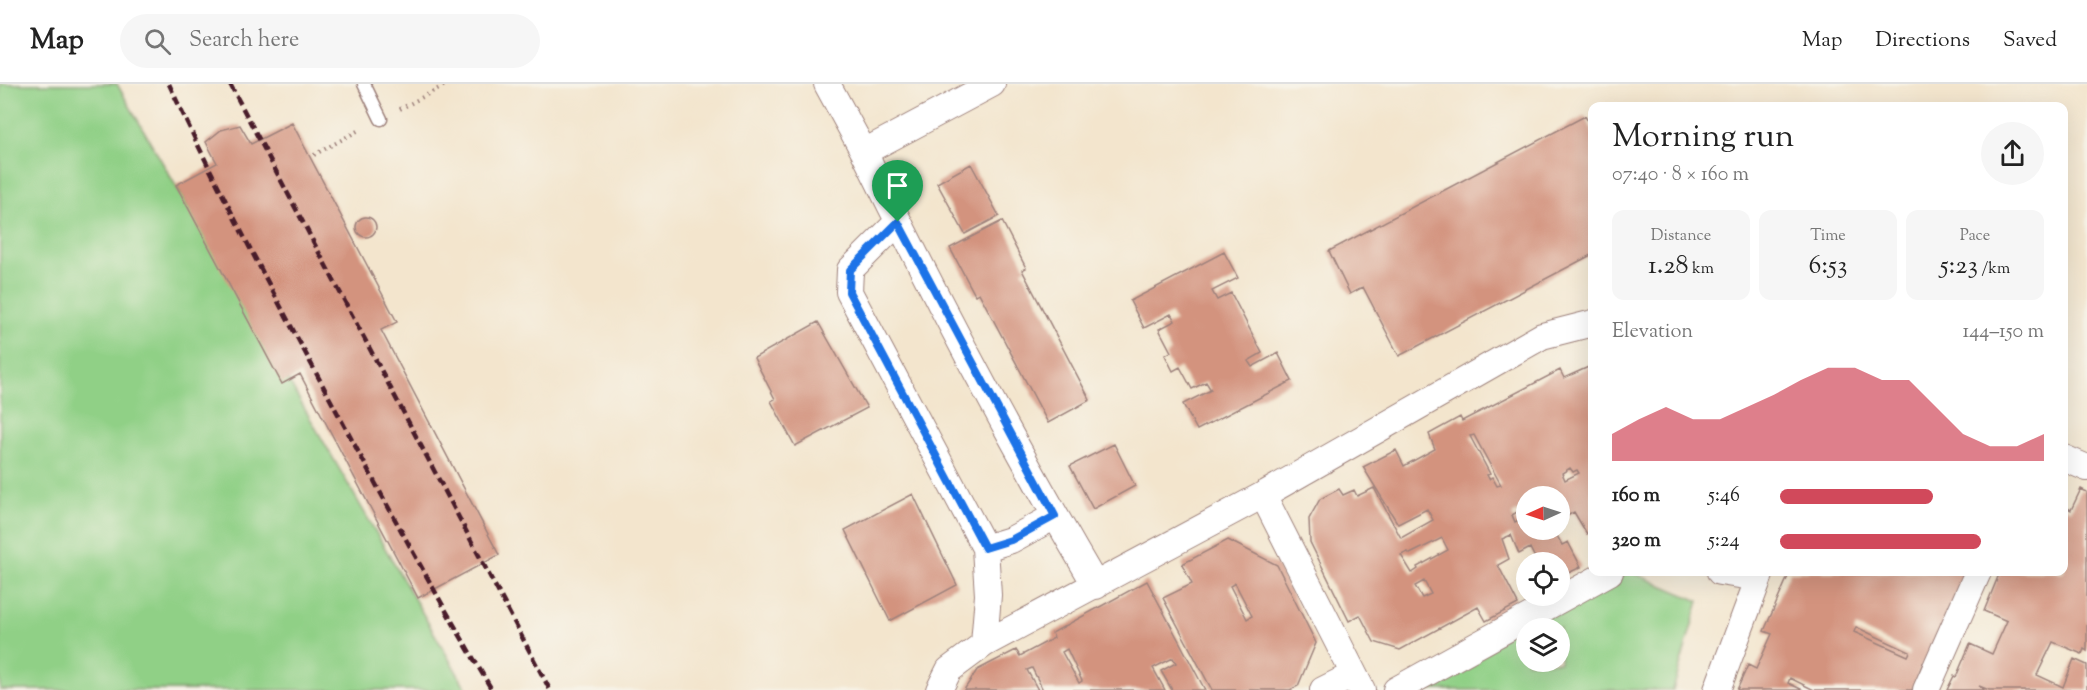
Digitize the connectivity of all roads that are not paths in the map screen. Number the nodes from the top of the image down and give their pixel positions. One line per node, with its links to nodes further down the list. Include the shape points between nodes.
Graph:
1 (364, 84): 4 (lane)
2 (827, 84): 5 (street)
3 (992, 84): 5 (street)
4 (381, 119)
5 (864, 152): 6 (street)
6 (898, 222): 11 (street); 12 (street, via 850,270 849,292)
7 (1588, 324): 10 (street, via 1542,336)
8 (2068, 460): 9 (street)
9 (2087, 468)
10 (1263, 495): 16 (street); 18 (street)
11 (1055, 516): 12 (street, via 1011,540); 16 (street)
12 (985, 548): 17 (street, via 988,595)
13 (1603, 576): 21 (street)
14 (1760, 576): 22 (street)
15 (1976, 576): 23 (street)
16 (1096, 586): 17 (street)
17 (984, 644): 19 (street, via 949,670)
18 (1357, 682): 20 (street)
19 (939, 690)
20 (1323, 690)
21 (1396, 690)
22 (1717, 690)
23 (1926, 690)

